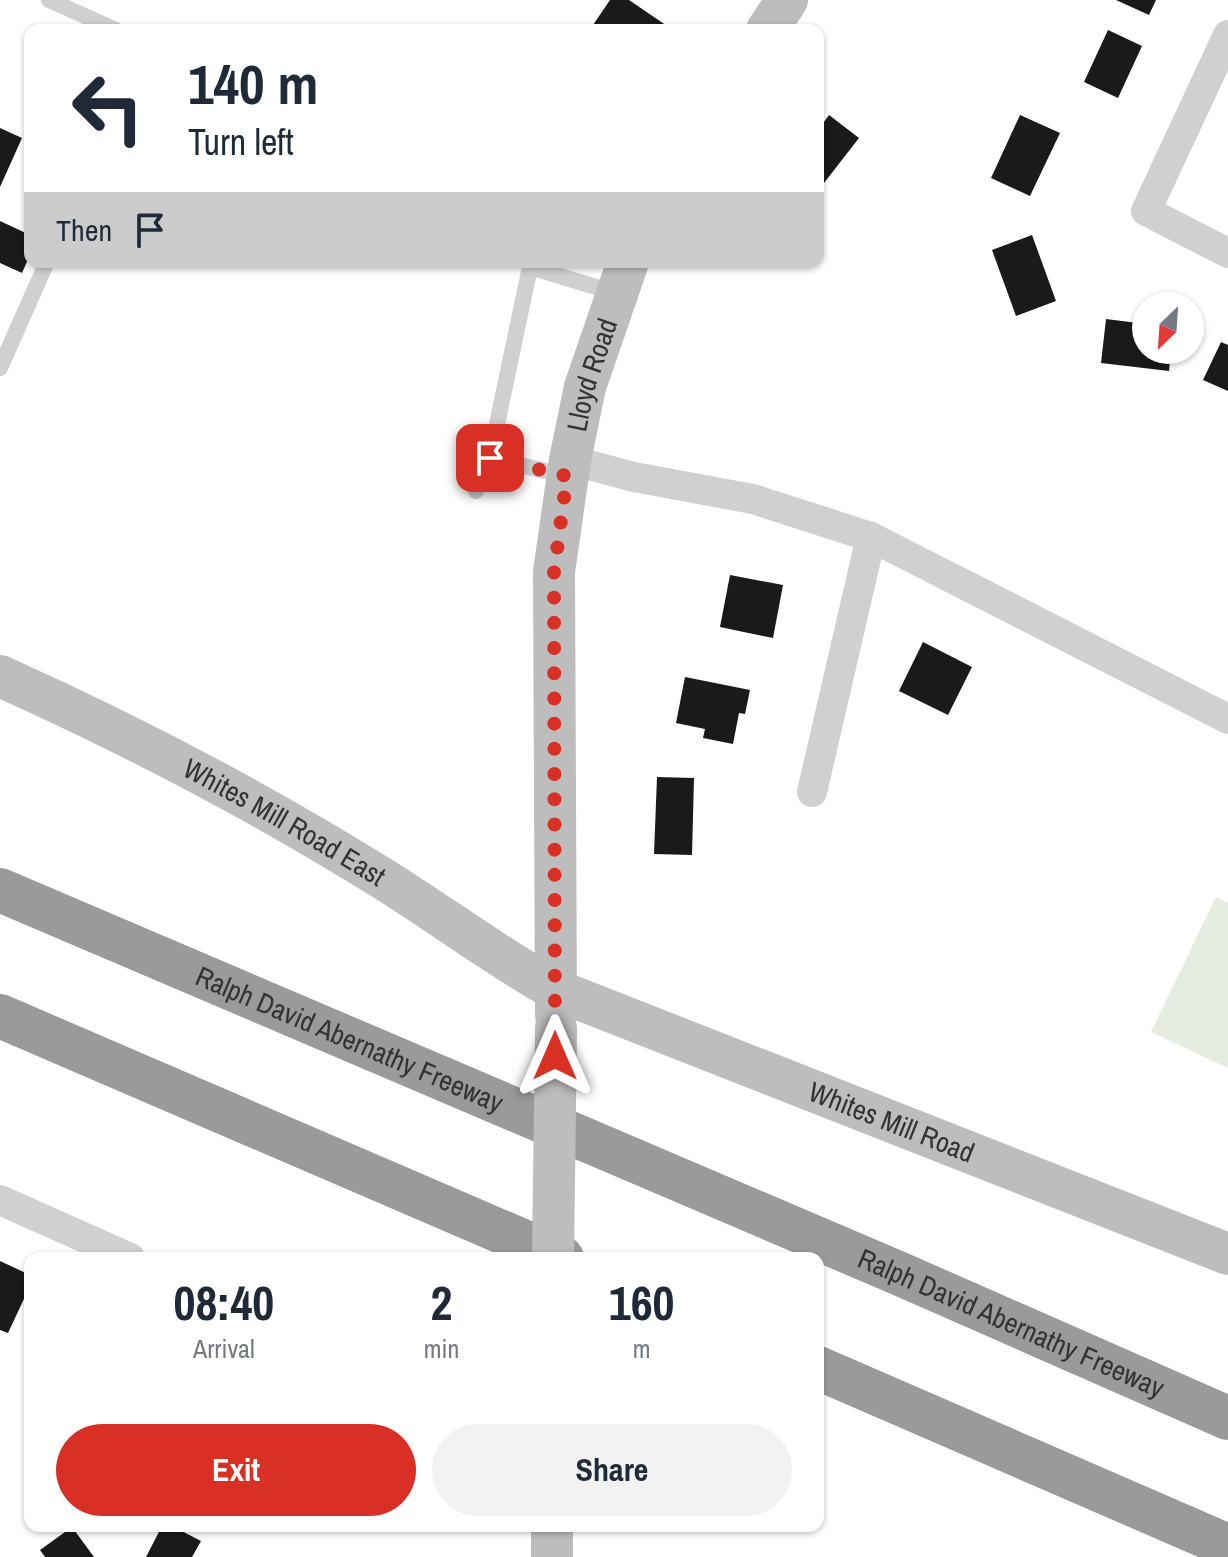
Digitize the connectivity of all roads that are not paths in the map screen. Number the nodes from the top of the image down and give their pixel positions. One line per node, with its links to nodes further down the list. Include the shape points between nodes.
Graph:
1 (49, 0): 3 (lane)
2 (787, 0): 4 (street)
3 (103, 24)
4 (771, 24)
5 (1228, 35): 6 (street, via 1146,211)
6 (1228, 253)
7 (44, 268): 11 (lane)
8 (529, 268): 12 (lane)
9 (553, 268): 10 (lane)
10 (622, 277): 13 (street, Lloyd Road, via 585,387)
11 (0, 368)
12 (490, 458): 13 (lane); 14 (lane)
13 (569, 468): 15 (street, via 753,499); 20 (street, Lloyd Road, via 554,572)
14 (476, 491)
15 (871, 537): 17 (street); 18 (street)
16 (0, 676): 20 (street, Whites Mill Road East, via 228,789 377,875 516,967)
17 (1228, 719)
18 (812, 792)
19 (0, 890): 28 (highway, Ralph David Abernathy Freeway)
20 (556, 1009): 25 (street, Lloyd Road, bridge); 26 (street, Whites Mill Road)
21 (0, 1016): 24 (highway)
22 (0, 1200): 23 (street)
23 (117, 1252)
24 (548, 1252)
25 (553, 1252)
26 (1228, 1254)
27 (824, 1371): 30 (highway)
28 (1228, 1418)
29 (552, 1532): 31 (street)
30 (1228, 1546)
31 (552, 1557)

